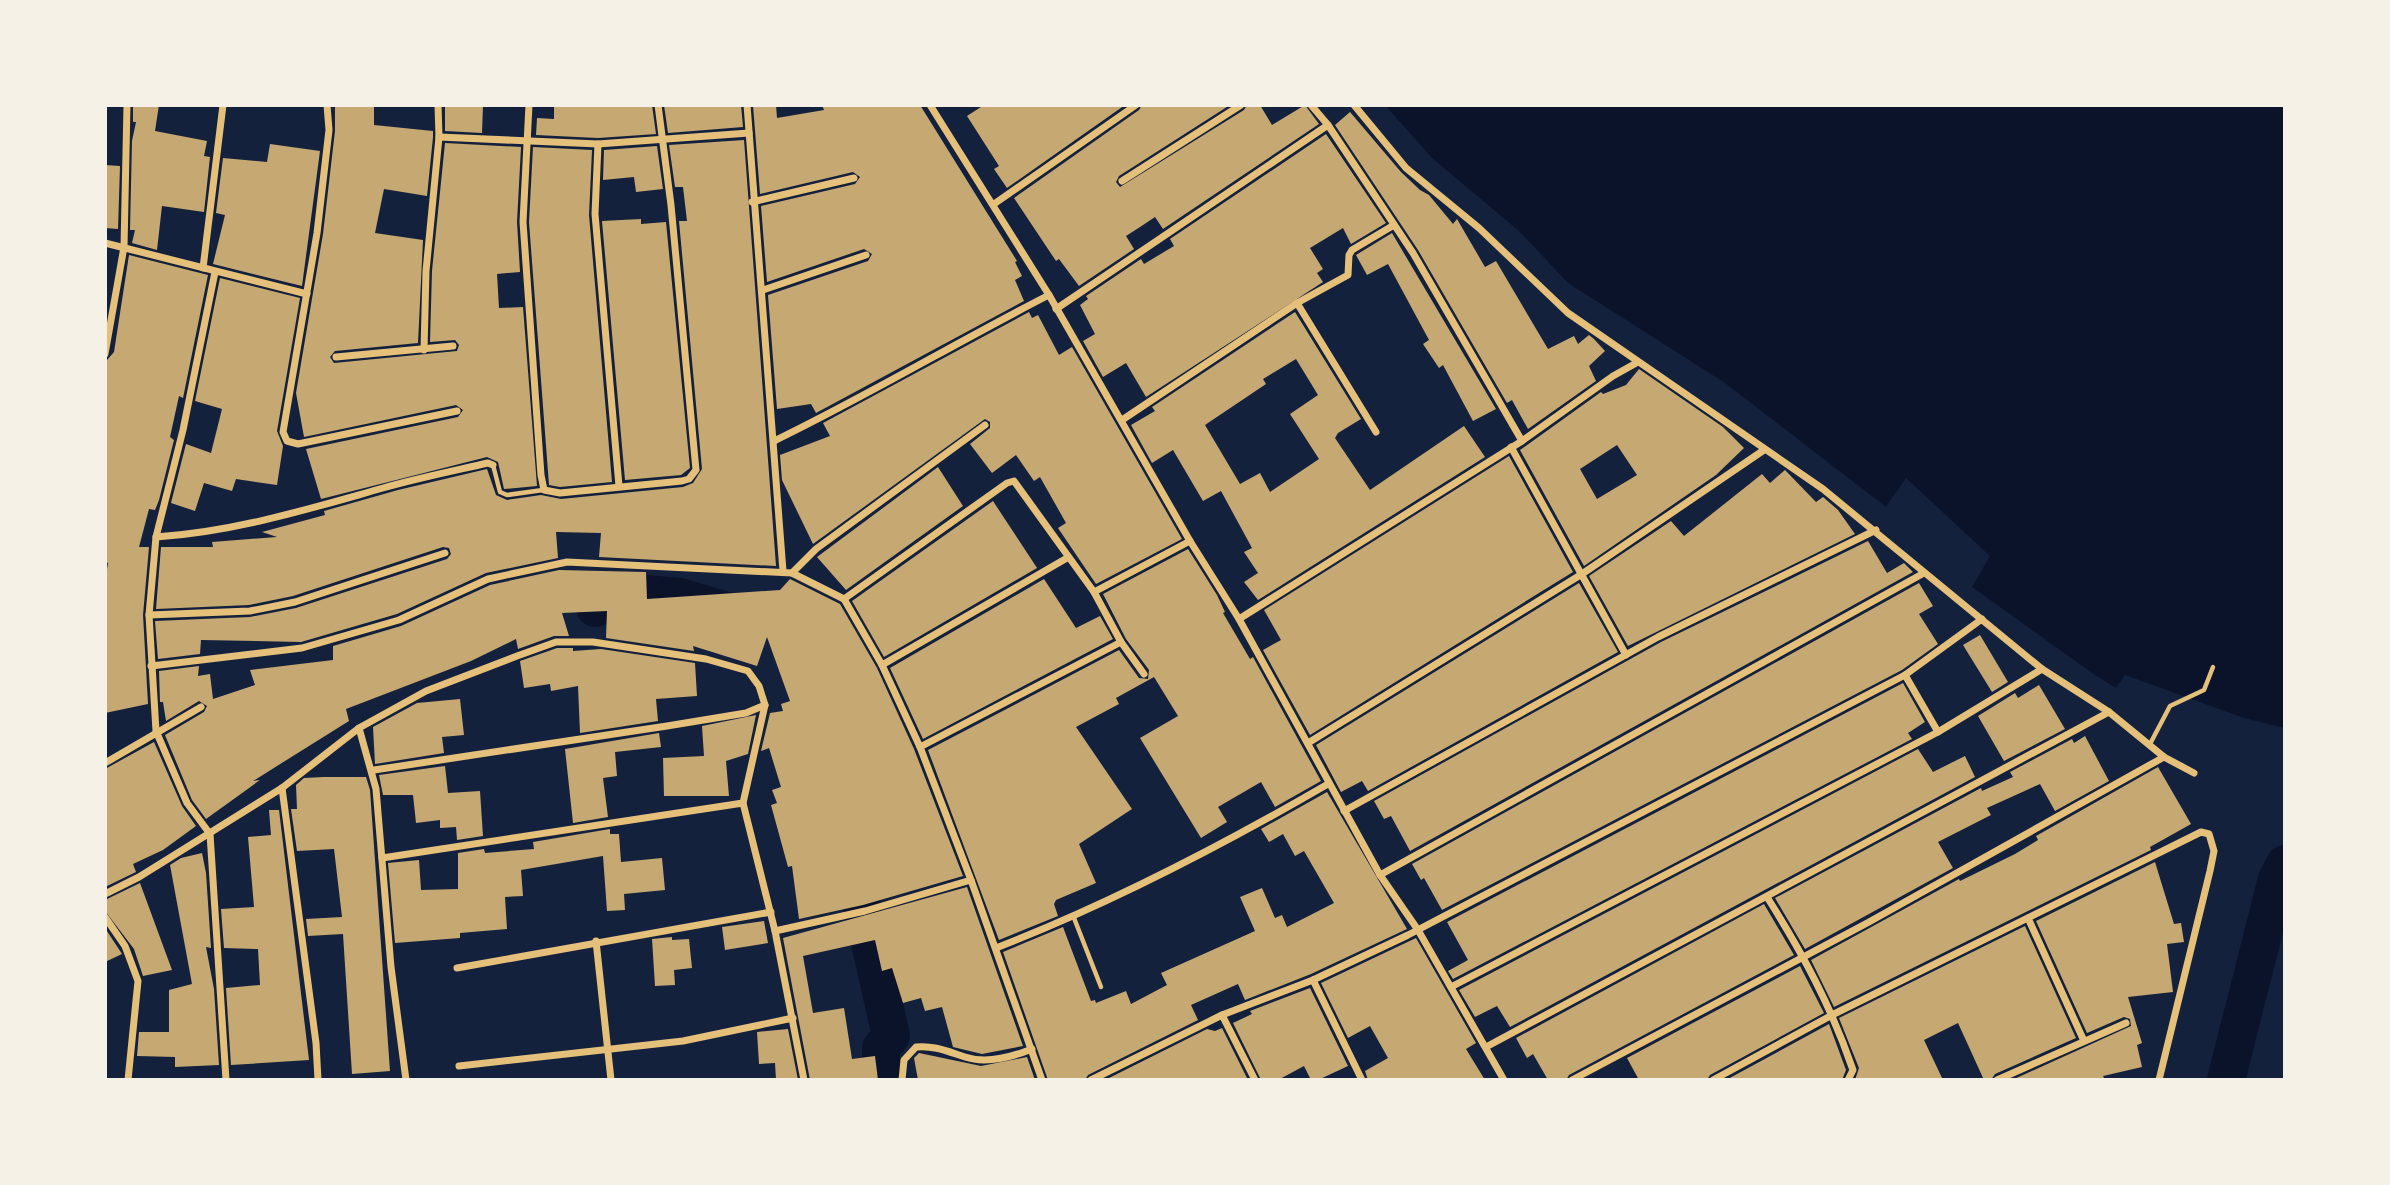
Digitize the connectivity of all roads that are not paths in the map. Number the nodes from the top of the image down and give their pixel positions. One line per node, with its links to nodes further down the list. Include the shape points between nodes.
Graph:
1 (127, 105): 25 (street)
2 (223, 105): 27 (street)
3 (327, 105): 30 (street, via 329,130)
4 (438, 105): 15 (street)
5 (529, 105): 17 (street)
6 (658, 105): 16 (street)
7 (747, 105): 14 (street)
8 (930, 105): 22 (street)
9 (1136, 105): 22 (street)
10 (1241, 105): 20 (street)
11 (1311, 105): 13 (street)
12 (1354, 105): 38 (street, via 1406,168 1479,228 1568,313)
13 (1328, 125): 23 (street); 33 (street)
14 (749, 133): 16 (street); 21 (street)
15 (439, 137): 17 (street); 35 (street, via 426,271)
16 (662, 138): 18 (street); 48 (street, via 694,475 681,481)
17 (527, 143): 18 (street); 49 (street, via 523,222)
18 (598, 144): 48 (street, via 595,214)
19 (854, 178): 21 (street)
20 (1122, 181)
21 (752, 202): 29 (street)
22 (994, 204): 31 (street)
23 (1394, 225): 32 (street, via 1352,250 1348,275); 44 (street)
24 (105, 243): 25 (street)
25 (124, 247): 27 (street); 36 (street)
26 (866, 256): 29 (street)
27 (203, 268): 28 (street)
28 (215, 272): 30 (street); 51 (street)
29 (763, 290): 43 (street)
30 (307, 293): 39 (street, via 283,432 287,441 298,444)
31 (1049, 295): 33 (street); 43 (street)
32 (1297, 303): 40 (street); 42 (street)
33 (1056, 309): 40 (street)
34 (453, 346): 35 (street)
35 (424, 350): 37 (street)
36 (105, 354)
37 (335, 357)
38 (1639, 362): 44 (street); 46 (street)
39 (457, 411)
40 (1122, 420): 52 (street)
41 (985, 425): 55 (street)
42 (1376, 432)
43 (774, 441): 55 (street)
44 (1522, 441): 45 (street)
45 (1511, 447): 57 (street); 61 (street)
46 (1764, 450): 50 (street); 57 (street)
47 (493, 465): 49 (lane, via 500,492); 51 (street, via 217,531)
48 (619, 486): 49 (street)
49 (544, 490)
50 (1876, 530): 56 (street); 64 (street)
51 (156, 537): 60 (street)
52 (1190, 541): 58 (street); 61 (street)
53 (445, 553): 60 (street, via 295,602 250,611)
54 (1067, 558): 58 (street); 59 (street, via 1014,481); 65 (street)
55 (787, 572): 59 (street); 66 (street, via 567,562 488,579 399,620 302,648)
56 (1924, 573): 62 (street); 90 (street)
57 (1582, 574): 64 (street); 77 (street)
58 (1094, 592): 63 (street)
59 (844, 599): 65 (street)
60 (149, 615): 66 (street)
61 (1238, 619): 77 (street)
62 (1982, 619): 68 (street); 70 (street)
63 (1121, 642): 69 (street); 79 (street)
64 (1626, 655): 87 (street)
65 (882, 665): 79 (street)
66 (151, 666): 75 (street)
67 (2213, 667): 78 (lane, via 2204,690 2170,706)
68 (2042, 669): 73 (street); 76 (street)
69 (1144, 674)
70 (1905, 675): 76 (street); 98 (street)
71 (765, 705): 74 (street, via 748,671 673,653 556,642 426,691); 82 (street, via 667,726); 86 (street)
72 (201, 707): 75 (street)
73 (2109, 712): 78 (street); 93 (street)
74 (359, 729): 82 (street); 85 (street)
75 (156, 731): 81 (street); 88 (street, via 187,803)
76 (1938, 732): 106 (street)
77 (1308, 743): 84 (street)
78 (2149, 745): 80 (street)
79 (920, 747): 91 (street)
80 (2164, 757): 83 (street); 102 (street)
81 (105, 763)
82 (373, 770): 89 (street)
83 (2194, 773)
84 (1328, 784): 87 (street); 96 (street)
85 (282, 788): 88 (street); 118 (street)
86 (743, 803): 89 (street); 94 (street)
87 (1344, 811): 90 (street)
88 (210, 834): 92 (street); 117 (street)
89 (382, 858): 119 (street)
90 (1380, 874): 98 (street)
91 (971, 880): 99 (street); 101 (street)
92 (105, 894)
93 (1767, 897): 102 (street); 112 (street)
94 (771, 912): 99 (street); 100 (street)
95 (105, 917): 116 (street, via 125,946 138,981)
96 (1074, 918): 101 (street); 105 (lane)
97 (2028, 918): 107 (street); 111 (street); 132 (street, via 2201,832 2209,834 2212,861)
98 (1418, 930): 104 (street); 106 (street)
99 (775, 931): 109 (street)
100 (596, 941): 103 (street); 114 (street)
101 (996, 948): 113 (street)
102 (1805, 957): 107 (street); 128 (street)
103 (457, 968)
104 (1313, 980): 108 (street); 126 (street)
105 (1101, 987)
106 (1451, 987): 112 (street)
107 (1833, 1014): 129 (street); 130 (street, via 1853,1070)
108 (1222, 1015): 124 (street); 125 (street)
109 (793, 1018): 114 (street, via 683,1041); 121 (street)
110 (2126, 1023): 111 (street)
111 (2084, 1041): 131 (street)
112 (1486, 1047): 127 (street)
113 (1031, 1049): 122 (street, via 999,1059 916,1047 904,1060); 123 (street)
114 (605, 1050): 115 (street); 120 (street)
115 (458, 1066)
116 (128, 1080)
117 (226, 1080)
118 (318, 1080)
119 (406, 1080)
120 (611, 1080)
121 (804, 1080)
122 (902, 1080)
123 (1042, 1080)
124 (1091, 1080)
125 (1255, 1080)
126 (1362, 1080)
127 (1504, 1080)
128 (1572, 1080)
129 (1713, 1080)
130 (1849, 1080)
131 (1997, 1080)
132 (2159, 1080)

